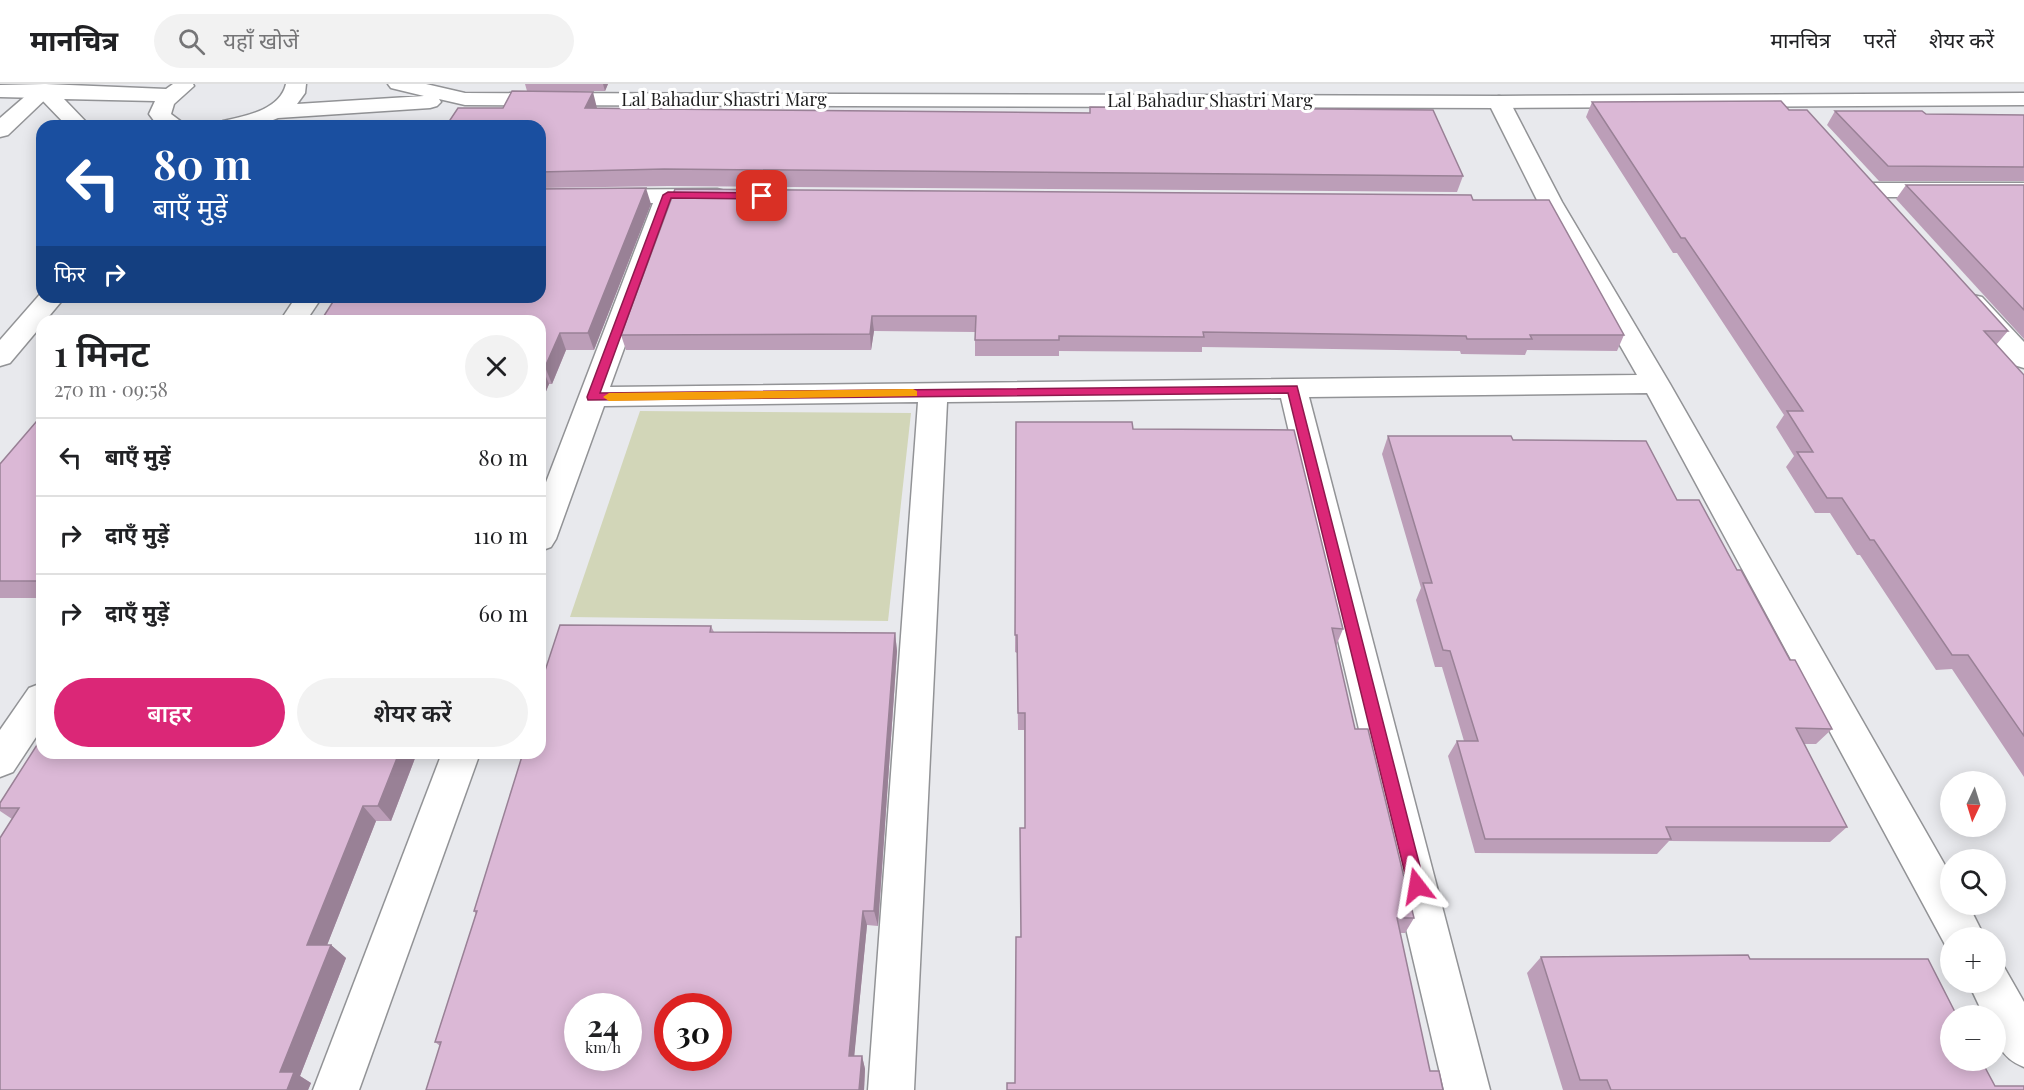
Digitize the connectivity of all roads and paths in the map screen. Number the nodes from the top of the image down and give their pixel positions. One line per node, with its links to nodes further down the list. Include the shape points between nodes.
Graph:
1 (188, 84): 7 (street)
2 (296, 84): 13 (street, via 294,94)
3 (398, 84): 8 (street, Lal Bahadur Shastri Marg)
4 (481, 84): 11 (street)
5 (44, 90): 6 (street); 7 (street); 14 (street); 18 (street)
6 (0, 91)
7 (170, 95): 15 (street, via 160,114)
8 (465, 99): 11 (street, Lal Bahadur Shastri Marg); 13 (street)
9 (1789, 99): 10 (street, Lal Bahadur Shastri Marg); 12 (street, Lal Bahadur Shastri Marg); 17 (street)
10 (2024, 99)
11 (510, 100): 12 (street, Lal Bahadur Shastri Marg)
12 (1499, 102): 30 (street, via 1539,202)
13 (273, 112): 16 (street)
14 (73, 120)
15 (164, 120)
16 (249, 120)
17 (1810, 123)
18 (0, 130)
19 (2024, 190): 23 (street, via 1863,181)
20 (668, 195): 21 (street); 22 (street); 33 (street)
21 (739, 196)
22 (546, 197)
23 (1894, 215)
24 (1955, 283): 29 (street)
25 (47, 303): 27 (street)
26 (36, 315): 28 (street)
27 (36, 315)
28 (0, 357)
29 (2024, 359)
30 (1656, 384): 31 (street); 38 (street)
31 (1293, 389): 32 (street); 43 (street)
32 (933, 393): 33 (street); 42 (street)
33 (592, 397): 34 (street)
34 (546, 523)
35 (36, 707): 37 (street)
36 (459, 759): 41 (street)
37 (0, 761)
38 (1958, 927)
39 (1995, 993): 40 (street)
40 (2024, 1045)
41 (336, 1090)
42 (891, 1090)
43 (1467, 1090)

